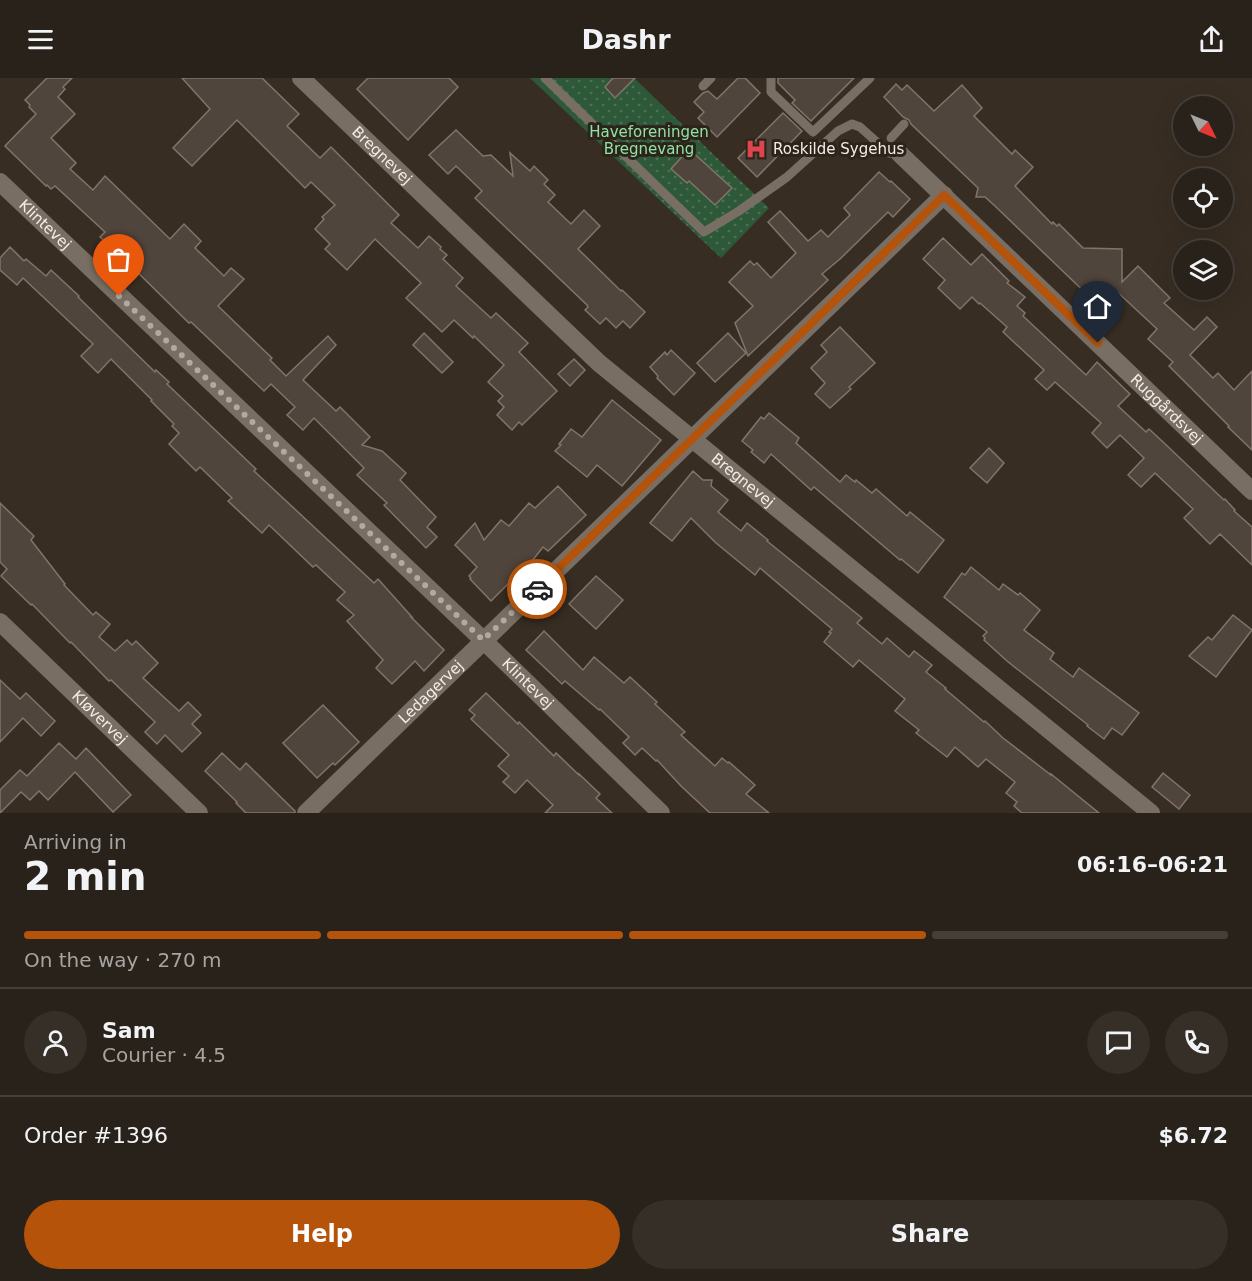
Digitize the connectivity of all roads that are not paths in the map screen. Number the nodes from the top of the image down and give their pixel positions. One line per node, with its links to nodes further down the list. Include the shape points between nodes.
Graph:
1 (301, 78): 11 (street, Bregnevej, via 599,363)
2 (545, 78): 8 (lane, via 704,232 787,177 846,126 860,127 889,153)
3 (711, 78): 6 (lane)
4 (771, 78): 5 (lane, via 771,92 813,132)
5 (870, 78)
6 (703, 86)
7 (904, 124): 8 (lane)
8 (896, 146): 10 (street, Ruggårdsvej)
9 (0, 182): 14 (street, Klintevej)
10 (944, 195): 11 (street, Ledagervej); 12 (street, Ruggårdsvej)
11 (692, 439): 14 (street, Ledagervej); 18 (street, Bregnevej)
12 (1252, 491)
13 (0, 622): 15 (street, Kløvervej)
14 (483, 640): 16 (street, Ledagervej); 17 (street, Klintevej)
15 (199, 813)
16 (306, 813)
17 (661, 813)
18 (1151, 813)

